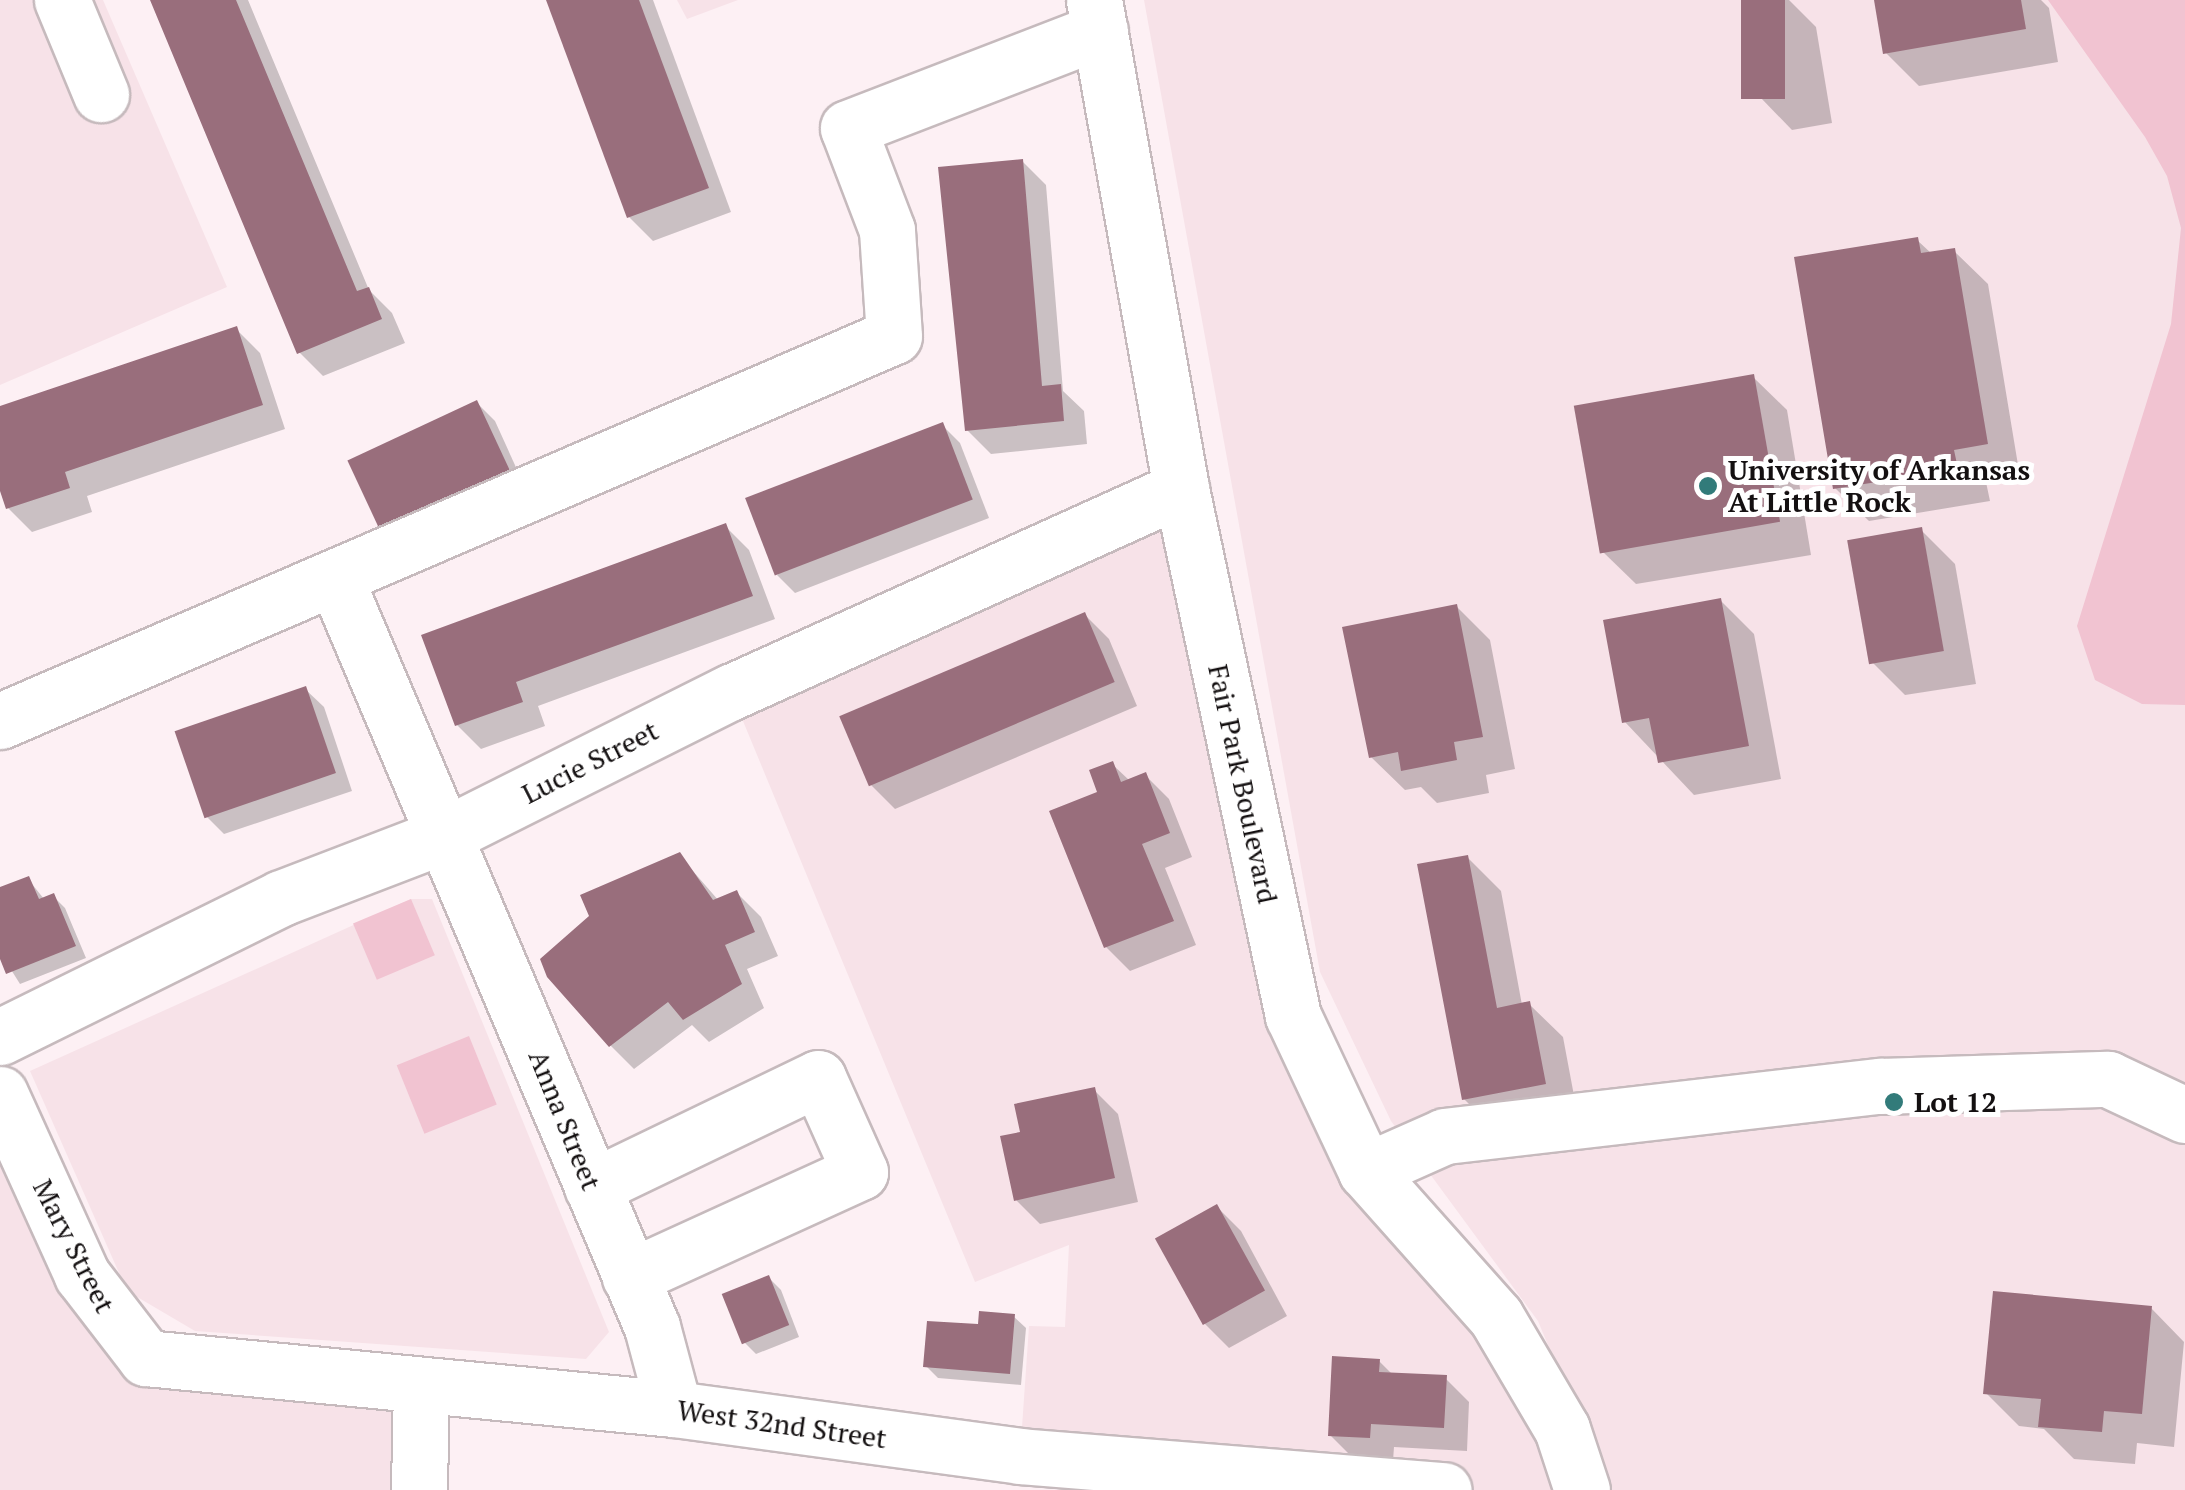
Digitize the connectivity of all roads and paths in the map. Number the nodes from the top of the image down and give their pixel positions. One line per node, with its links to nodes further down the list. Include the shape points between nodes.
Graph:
1 (62, 0): 3 (street)
2 (1097, 16): 4 (street, Fair Park Boulevard); 5 (street, via 848,128 887,230 894,336)
3 (100, 94)
4 (1181, 489): 7 (street, Lucie Street, via 731,692); 11 (street, Fair Park Boulevard, via 1293,1016)
5 (335, 578): 6 (street); 7 (street, Anna Street)
6 (0, 721)
7 (445, 835): 8 (street, Lucie Street, via 281,898); 12 (street, Anna Street)
8 (0, 1037)
9 (0, 1094): 14 (street, Mary Street, via 82,1275)
10 (2185, 1115): 11 (street, via 2108,1079 1880,1086 1445,1136)
11 (1366, 1171): 21 (street, Fair Park Boulevard, via 1496,1317 1562,1429)
12 (592, 1188): 13 (street, Anna Street); 13 (street, via 818,1078 860,1172)
13 (630, 1277): 16 (street, Anna Street, via 652,1326)
14 (128, 1340): 15 (street, West 32nd Street, via 146,1358)
15 (420, 1388): 16 (street, West 32nd Street); 19 (street)
16 (674, 1409): 17 (street, West 32nd Street)
17 (1000, 1472): 18 (street, West 32nd Street)
18 (1313, 1484): 20 (street, West 32nd Street)
19 (418, 1490)
20 (1444, 1490)
21 (1582, 1490)

